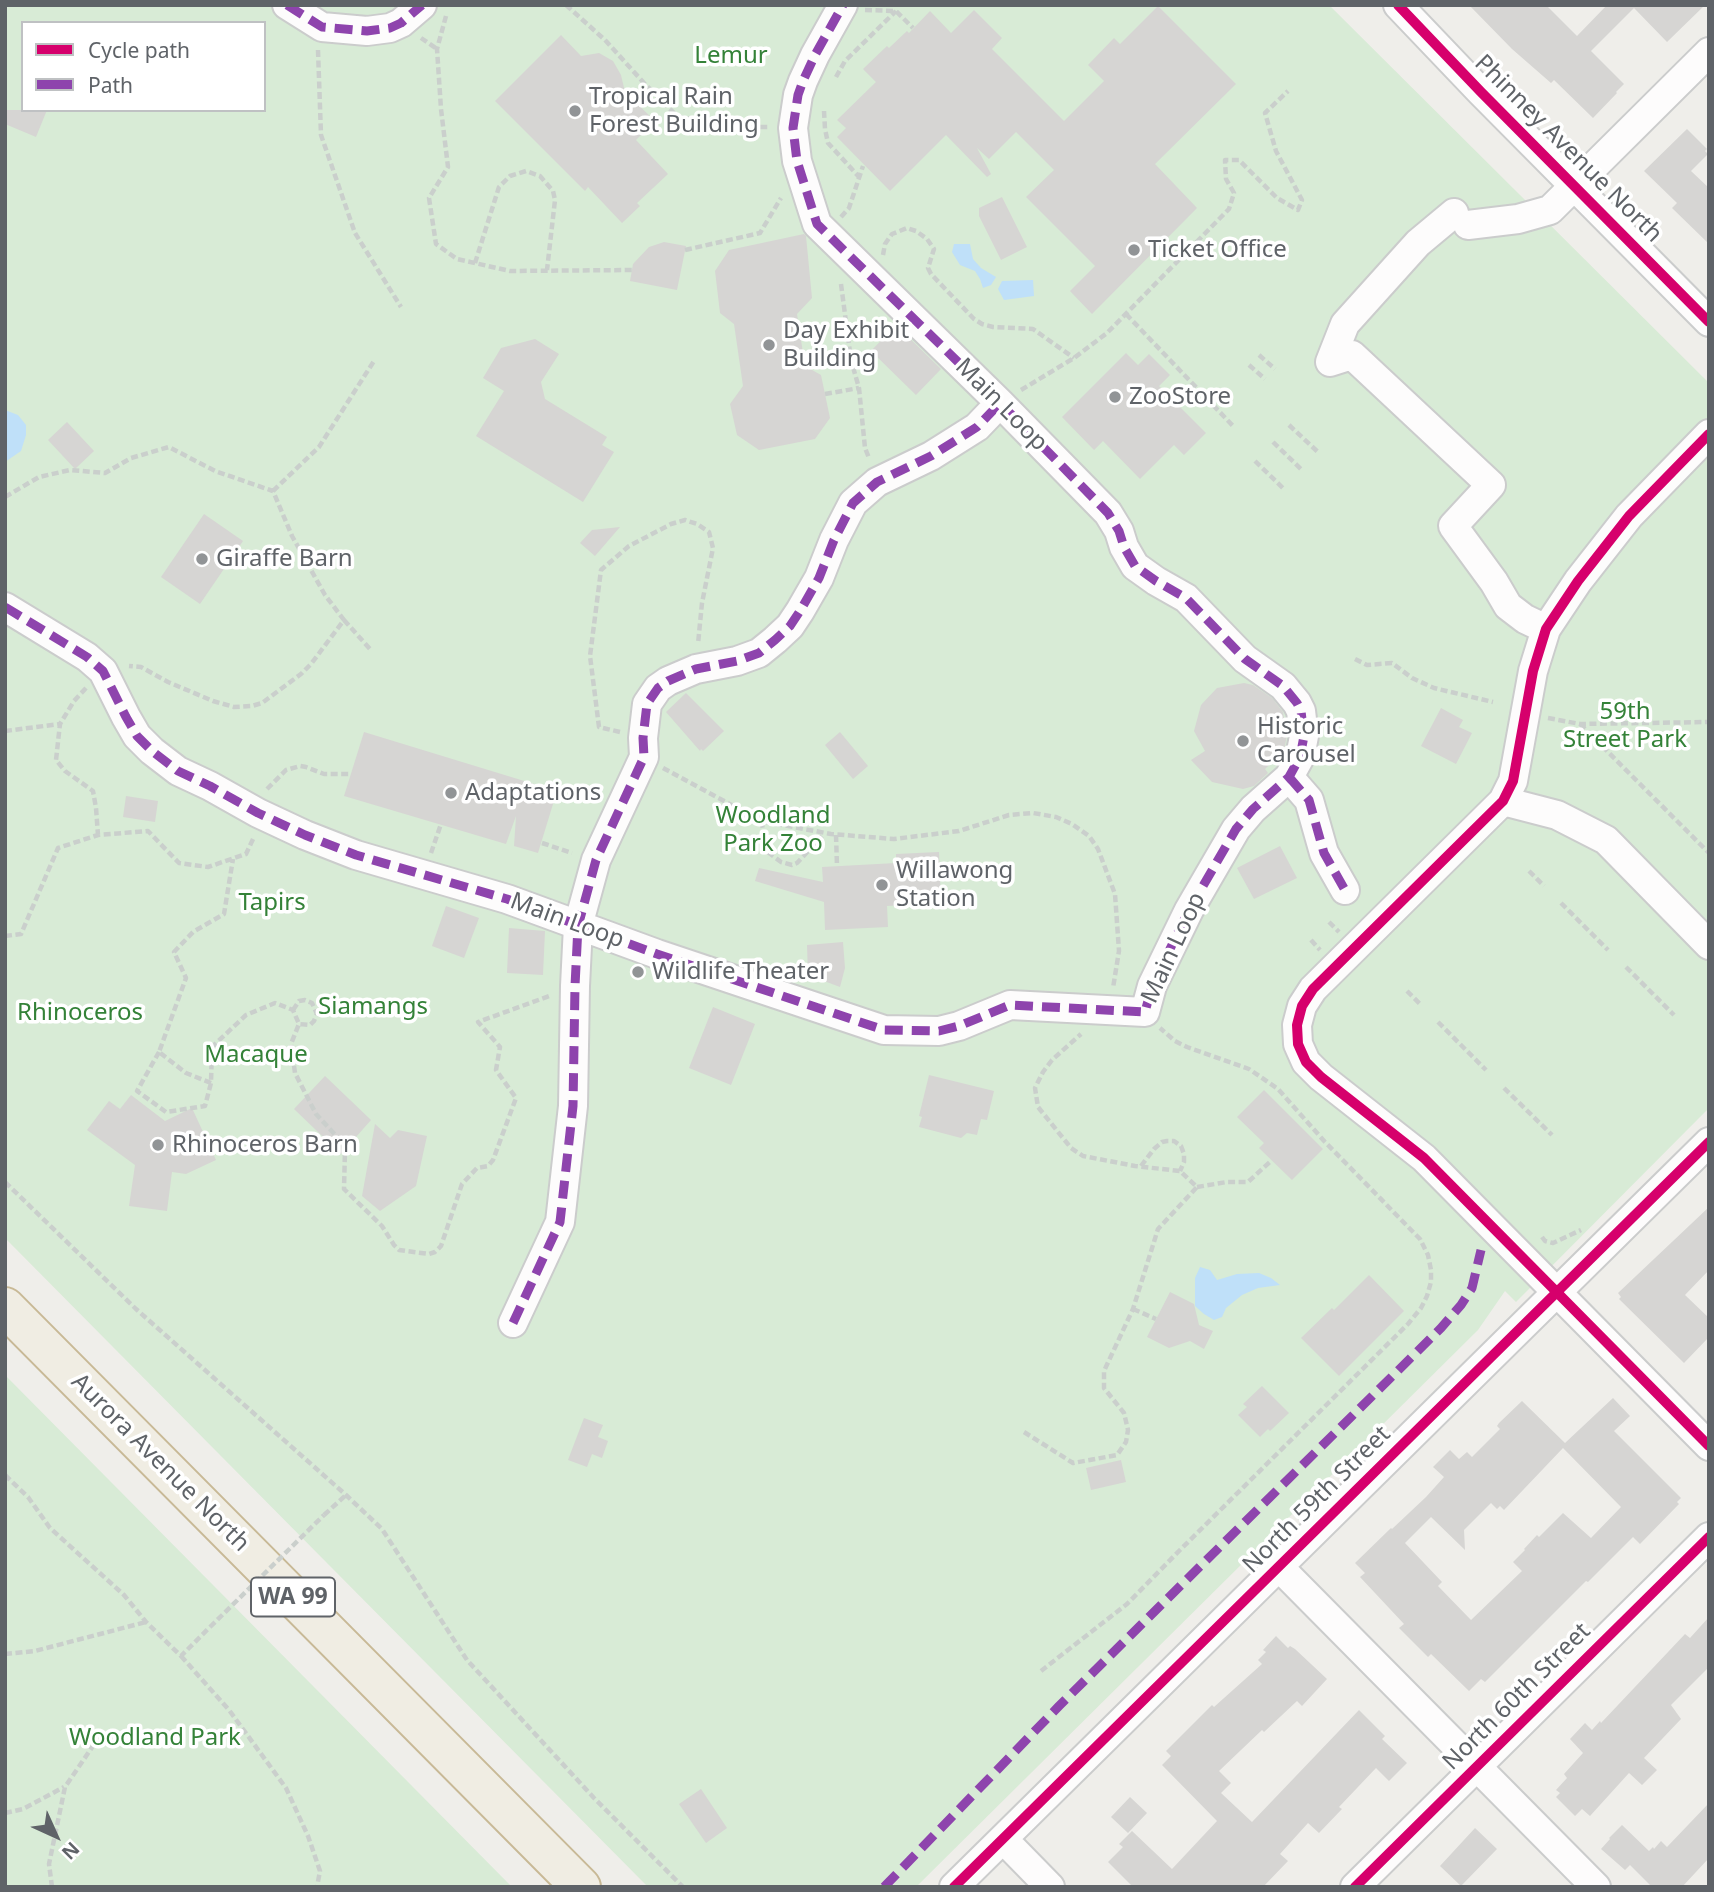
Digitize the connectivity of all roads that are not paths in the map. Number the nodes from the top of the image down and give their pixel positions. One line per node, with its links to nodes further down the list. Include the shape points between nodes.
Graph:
1 (287, 5): 2 (street, via 328,29 379,30 401,23)
2 (422, 5)
3 (1398, 5): 6 (street, Phinney Avenue North)
4 (839, 7): 8 (street, Main Loop, via 803,81 793,128 797,161 817,224)
5 (1709, 52): 6 (street)
6 (1574, 186): 7 (street, Phinney Avenue North); 11 (street, via 1550,210 1518,219 1461,219 1418,243 1345,324 1330,362 1352,355 1491,485 1453,526 1508,606)
7 (1709, 322)
8 (1000, 403): 12 (street, Main Loop, via 1108,513 1135,566 1186,598 1245,659 1290,694 1301,711 1304,736); 15 (street, via 977,427 877,482 853,503 819,578 790,626 759,653 696,669 668,681 651,696 645,711 643,748 596,860)
9 (1709, 434): 11 (street, via 1629,516)
10 (5, 607): 15 (street, Main Loop, via 103,671 137,736 178,771 258,813 356,855 508,899)
11 (1546, 629): 13 (street, via 1533,671 1513,781)
12 (1289, 777): 14 (street, via 1309,800 1324,853); 15 (street, Main Loop, via 1236,829 1189,910 1152,986 1145,1012 1010,1005 939,1031 884,1030)
13 (1503, 801): 16 (street, via 1557,815 1606,840); 18 (street, via 1313,989 1299,1015 1298,1044 1306,1062 1321,1077 1424,1158)
14 (1345, 890)
15 (578, 926): 20 (street, via 573,1106 560,1222)
16 (1709, 945)
17 (1709, 1142): 18 (street, North 59th Street)
18 (1557, 1292): 21 (street); 23 (street, North 59th Street)
19 (5, 1307): 26 (highway, Aurora Avenue North / WA 99)
20 (513, 1323)
21 (1709, 1446)
22 (1709, 1537): 24 (street, North 60th Street)
23 (1279, 1567): 24 (street); 25 (street, North 59th Street)
24 (1476, 1766): 29 (street, North 60th Street); 30 (street)
25 (1003, 1839): 27 (street, North 59th Street); 28 (street)
26 (581, 1887)
27 (954, 1887)
28 (1050, 1887)
29 (1355, 1887)
30 (1596, 1887)

